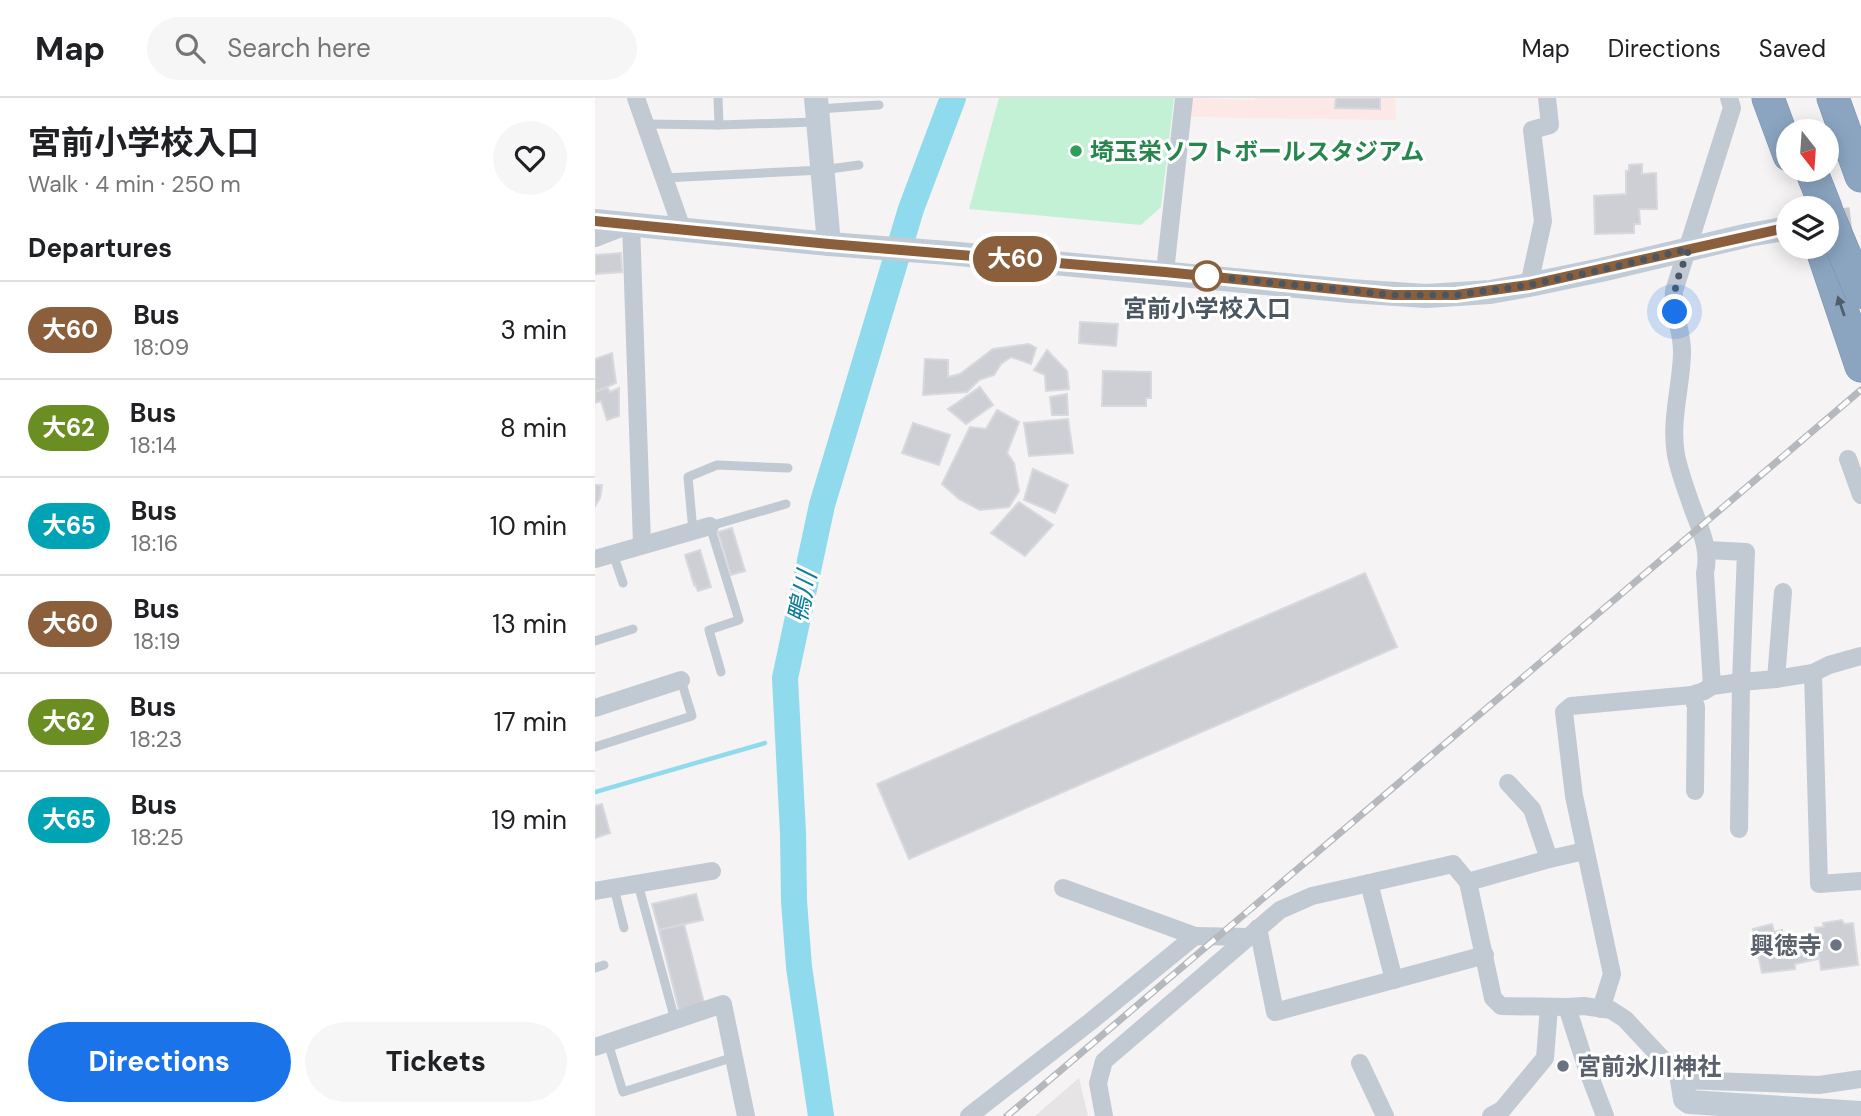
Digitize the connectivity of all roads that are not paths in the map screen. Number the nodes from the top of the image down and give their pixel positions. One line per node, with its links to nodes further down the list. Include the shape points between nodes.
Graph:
1 (636, 98): 14 (street)
2 (718, 98): 15 (lane)
3 (1184, 98): 30 (street)
4 (1547, 98): 31 (street, via 1550,125 1532,130 1543,221)
5 (1729, 98): 28 (street, via 1732,108)
6 (1768, 98): 13 (highway)
7 (1783, 98): 12 (highway)
8 (1833, 98): 19 (highway)
9 (1849, 98): 16 (highway)
10 (879, 105): 11 (lane)
11 (817, 110): 15 (lane); 18 (main road)
12 (1791, 119)
13 (1776, 120)
14 (645, 124): 15 (lane); 20 (street)
15 (719, 125)
16 (1861, 125)
17 (859, 165): 18 (lane)
18 (822, 170): 20 (lane); 27 (main road)
19 (1861, 176)
20 (664, 178): 23 (street)
21 (595, 221): 22 (main road)
22 (631, 224): 23 (main road); 25 (street); 39 (street)
23 (683, 229): 27 (main road)
24 (1776, 231): 28 (main road)
25 (595, 238)
26 (1839, 239): 32 (highway, bridge)
27 (829, 244): 30 (main road)
28 (1689, 249): 31 (main road); 40 (street, via 1673,300 1683,353 1674,421 1676,455)
29 (1825, 259): 33 (highway, one-way to 29)
30 (1165, 272): 31 (main road, via 1426,296)
31 (1529, 285)
32 (1861, 293)
33 (1861, 366)
34 (1848, 459): 36 (street)
35 (788, 468): 38 (lane, via 717,465 688,477)
36 (1861, 495)
37 (786, 503): 38 (lane)
38 (701, 528): 39 (street); 48 (lane, via 739,620 709,630)
39 (642, 544): 41 (street)
40 (1707, 550): 52 (street, via 1746,552); 53 (street)
41 (613, 554): 42 (street); 43 (lane)
42 (595, 559)
43 (623, 583)
44 (1783, 592): 50 (street)
45 (633, 629): 46 (lane)
46 (595, 641)
47 (1861, 656): 49 (street)
48 (721, 672)
49 (1813, 673): 50 (street); 64 (street, via 1819,884)
50 (1776, 679): 52 (street)
51 (681, 680): 55 (street); 56 (lane, via 692,716)
52 (1741, 682): 53 (street); 59 (street)
53 (1712, 686): 54 (street)
54 (1692, 695): 58 (street, via 1696,707); 60 (street, via 1571,706 1565,712)
55 (595, 708)
56 (595, 747)
57 (1508, 783): 61 (street, via 1532,809)
58 (1695, 791)
59 (1739, 829)
60 (1585, 851): 61 (street); 77 (street, via 1612,974)
61 (1549, 859): 63 (street)
62 (712, 871): 66 (street)
63 (1468, 881): 65 (street, via 1453,864); 73 (street)
64 (1861, 881)
65 (1369, 883): 71 (street, via 1312,896 1280,910); 74 (street)
66 (638, 884): 67 (street); 78 (lane)
67 (614, 888): 69 (street); 70 (lane)
68 (1063, 888): 72 (street)
69 (595, 891)
70 (624, 929)
71 (1252, 933): 72 (street); 74 (street, via 1275,1012); 87 (street, via 1104,1061 1098,1083)
72 (1195, 936): 86 (street)
73 (1485, 956): 74 (street); 75 (street, via 1493,998 1501,1006)
74 (1394, 980)
75 (1549, 1007): 76 (street); 89 (street, via 1545,1058 1502,1110)
76 (1567, 1007): 77 (street); 90 (street)
77 (1601, 1009): 83 (street, via 1625,1019)
78 (675, 1020): 79 (street); 80 (street, via 723,1004)
79 (602, 1045): 80 (lane, via 623,1092)
80 (734, 1057): 85 (street)
81 (1360, 1063): 88 (street)
82 (1861, 1079): 83 (street, via 1819,1085)
83 (1682, 1080): 84 (main road, via 1689,1102)
84 (1861, 1113)
85 (746, 1116)
86 (969, 1116)
87 (1104, 1116)
88 (1385, 1116)
89 (1491, 1116)
90 (1605, 1116)

